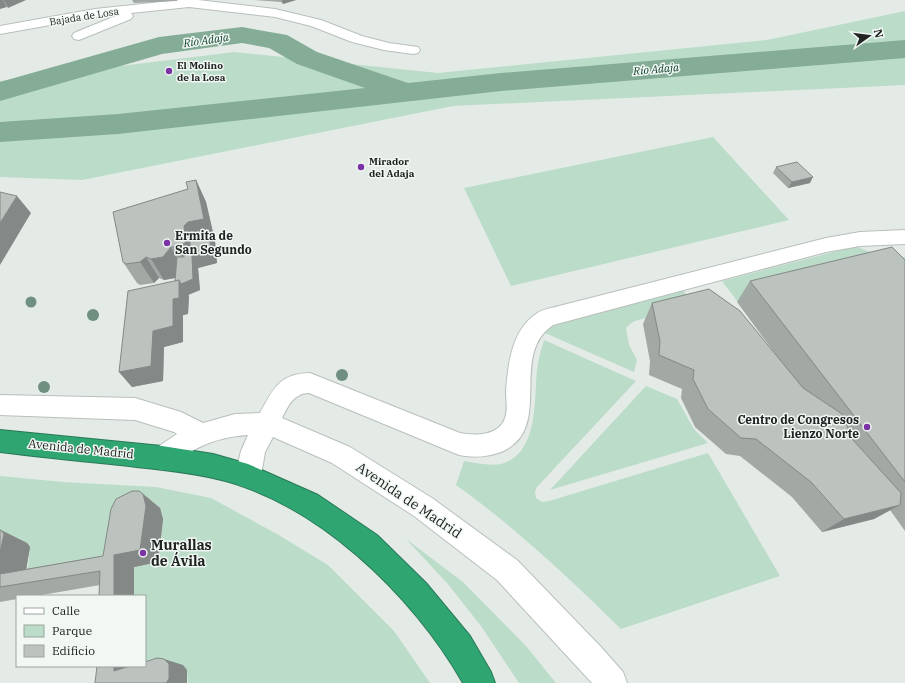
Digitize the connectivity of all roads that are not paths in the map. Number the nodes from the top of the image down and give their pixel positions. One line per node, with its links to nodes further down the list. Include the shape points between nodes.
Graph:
1 (190, 2): 2 (street, Bajada de Losa, via 174,6); 5 (street, Bajada de Losa, via 275,13 316,23 357,39)
2 (138, 8): 3 (street, Bajada de Losa); 4 (street, via 125,17)
3 (0, 30)
4 (79, 36)
5 (414, 50)
6 (905, 237): 8 (street, via 860,239 826,245 543,320 531,332 523,354 518,376 517,417 514,427 507,435 489,445 459,444 310,383 298,383 287,390)
7 (0, 405): 9 (street, via 135,409 180,423)
8 (268, 423): 9 (street, Avenida de Madrid, via 235,425); 12 (street, via 253,451); 14 (street, Avenida de Madrid, via 341,455 429,511 506,570)
9 (201, 435): 11 (street, Avenida de Madrid, via 185,442)
10 (0, 441): 11 (highway, Avenida de Madrid)
11 (162, 458): 12 (highway, Avenida de Madrid, via 213,466)
12 (248, 476): 13 (highway, Avenida de Madrid, via 309,504 367,545 416,594 459,647)
13 (480, 683)
14 (612, 683)

